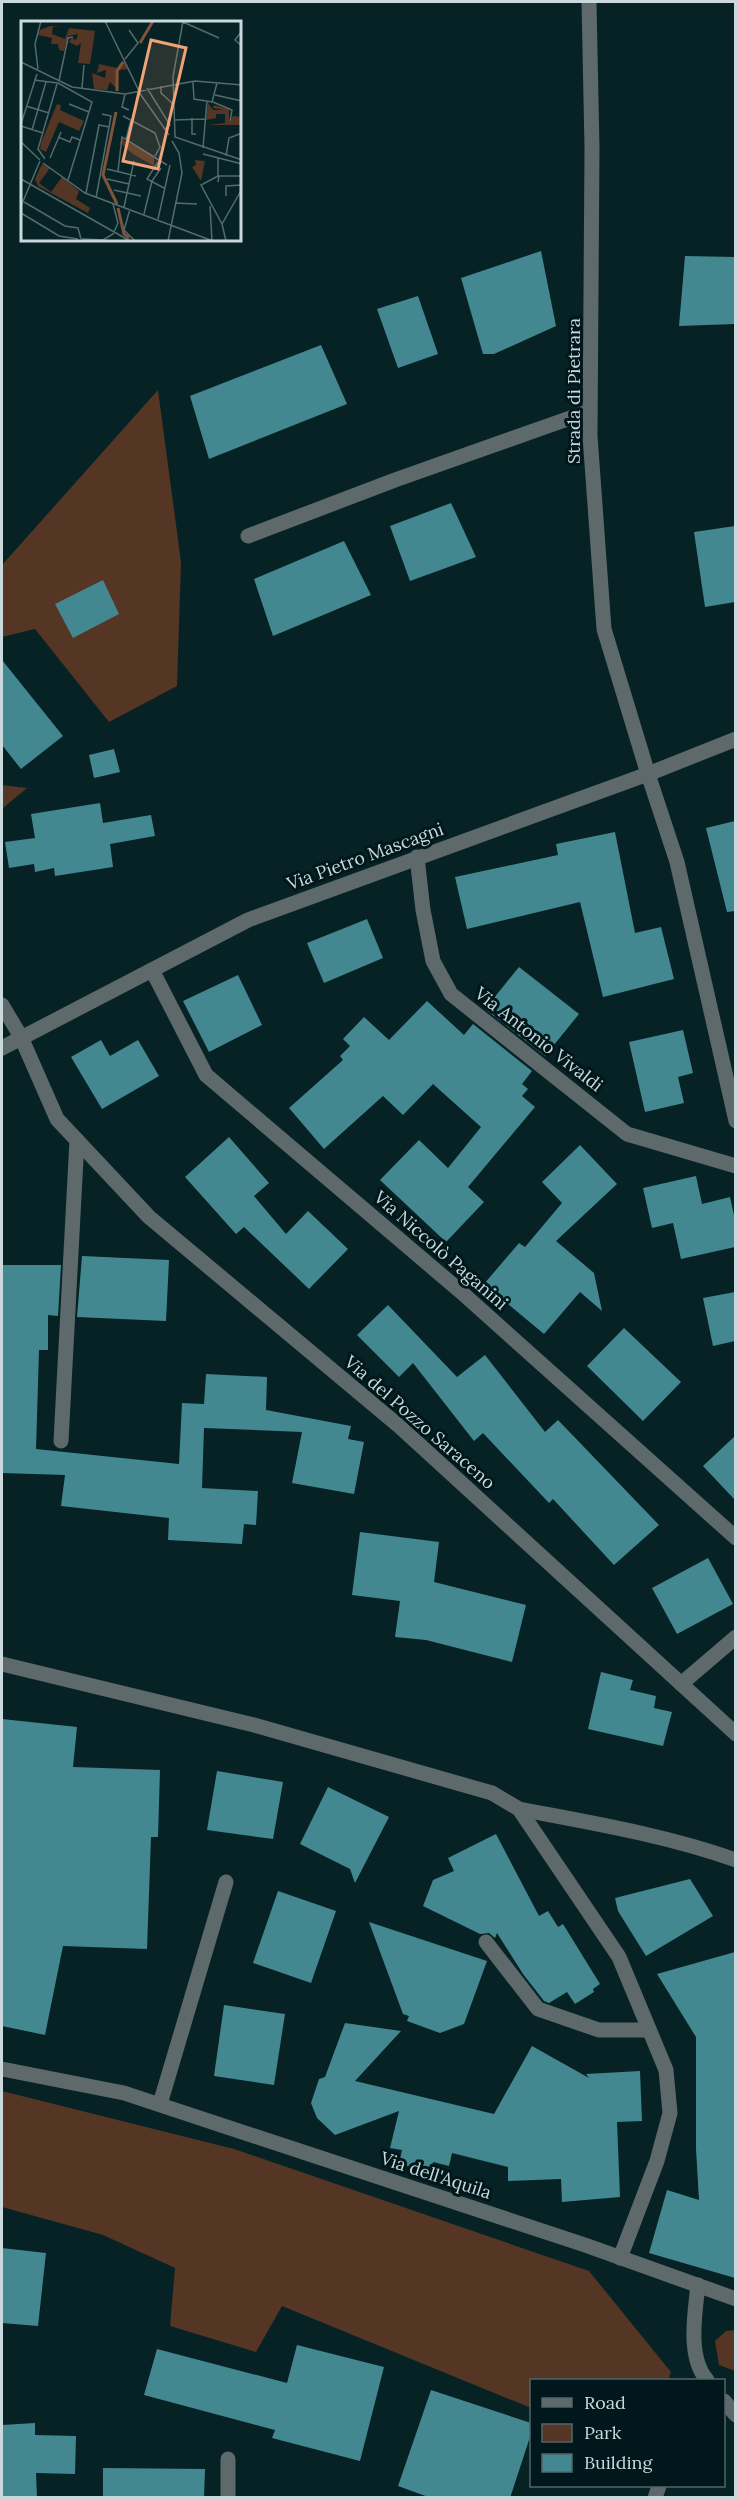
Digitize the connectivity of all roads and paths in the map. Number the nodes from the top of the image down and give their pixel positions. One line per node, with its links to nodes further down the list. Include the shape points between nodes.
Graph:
1 (589, 2): 2 (street, Strada di Pietrara)
2 (590, 411): 3 (street); 5 (street, Strada di Pietrara, via 604,629)
3 (248, 536)
4 (735, 739): 5 (street, Via Pietro Mascagni)
5 (648, 774): 6 (street, Via Pietro Mascagni); 11 (street, via 677,862)
6 (417, 857): 7 (street, Via Pietro Mascagni, via 248,920); 13 (street, Via Antonio Vivaldi, via 434,961 451,994 627,1134)
7 (152, 970): 9 (street, Via Pietro Mascagni); 15 (street, Via Niccolò Paganini, via 206,1075 460,1291)
8 (2, 1005): 9 (street, Via del Pozzo Saraceno)
9 (21, 1037): 10 (street, Via Pietro Mascagni); 12 (street, Via del Pozzo Saraceno, via 57,1119)
10 (2, 1048)
11 (734, 1113)
12 (77, 1140): 14 (street); 18 (street, Via del Pozzo Saraceno, via 150,1217 399,1426)
13 (735, 1166)
14 (61, 1441)
15 (735, 1538)
16 (735, 1637): 18 (street)
17 (2, 1664): 20 (street, via 254,1725 492,1793)
18 (681, 1684): 19 (street, Via del Pozzo Saraceno)
19 (735, 1734)
20 (519, 1809): 21 (street, via 637,1832); 24 (street, via 619,1957)
21 (735, 1860)
22 (226, 1882): 26 (street)
23 (486, 1942): 24 (street, via 538,2009 599,2030)
24 (649, 2030): 27 (street, via 666,2070 670,2113 657,2161)
25 (2, 2069): 26 (street, Via dell'Aquila)
26 (160, 2104): 27 (street, Via dell'Aquila)
27 (620, 2258): 28 (street, Via dell'Aquila)
28 (698, 2285): 29 (street, Via dell'Aquila); 30 (street, via 693,2327)
29 (735, 2299)
30 (701, 2378)
31 (725, 2403): 32 (street)
32 (735, 2415)
33 (228, 2459): 34 (street)
34 (228, 2498)

